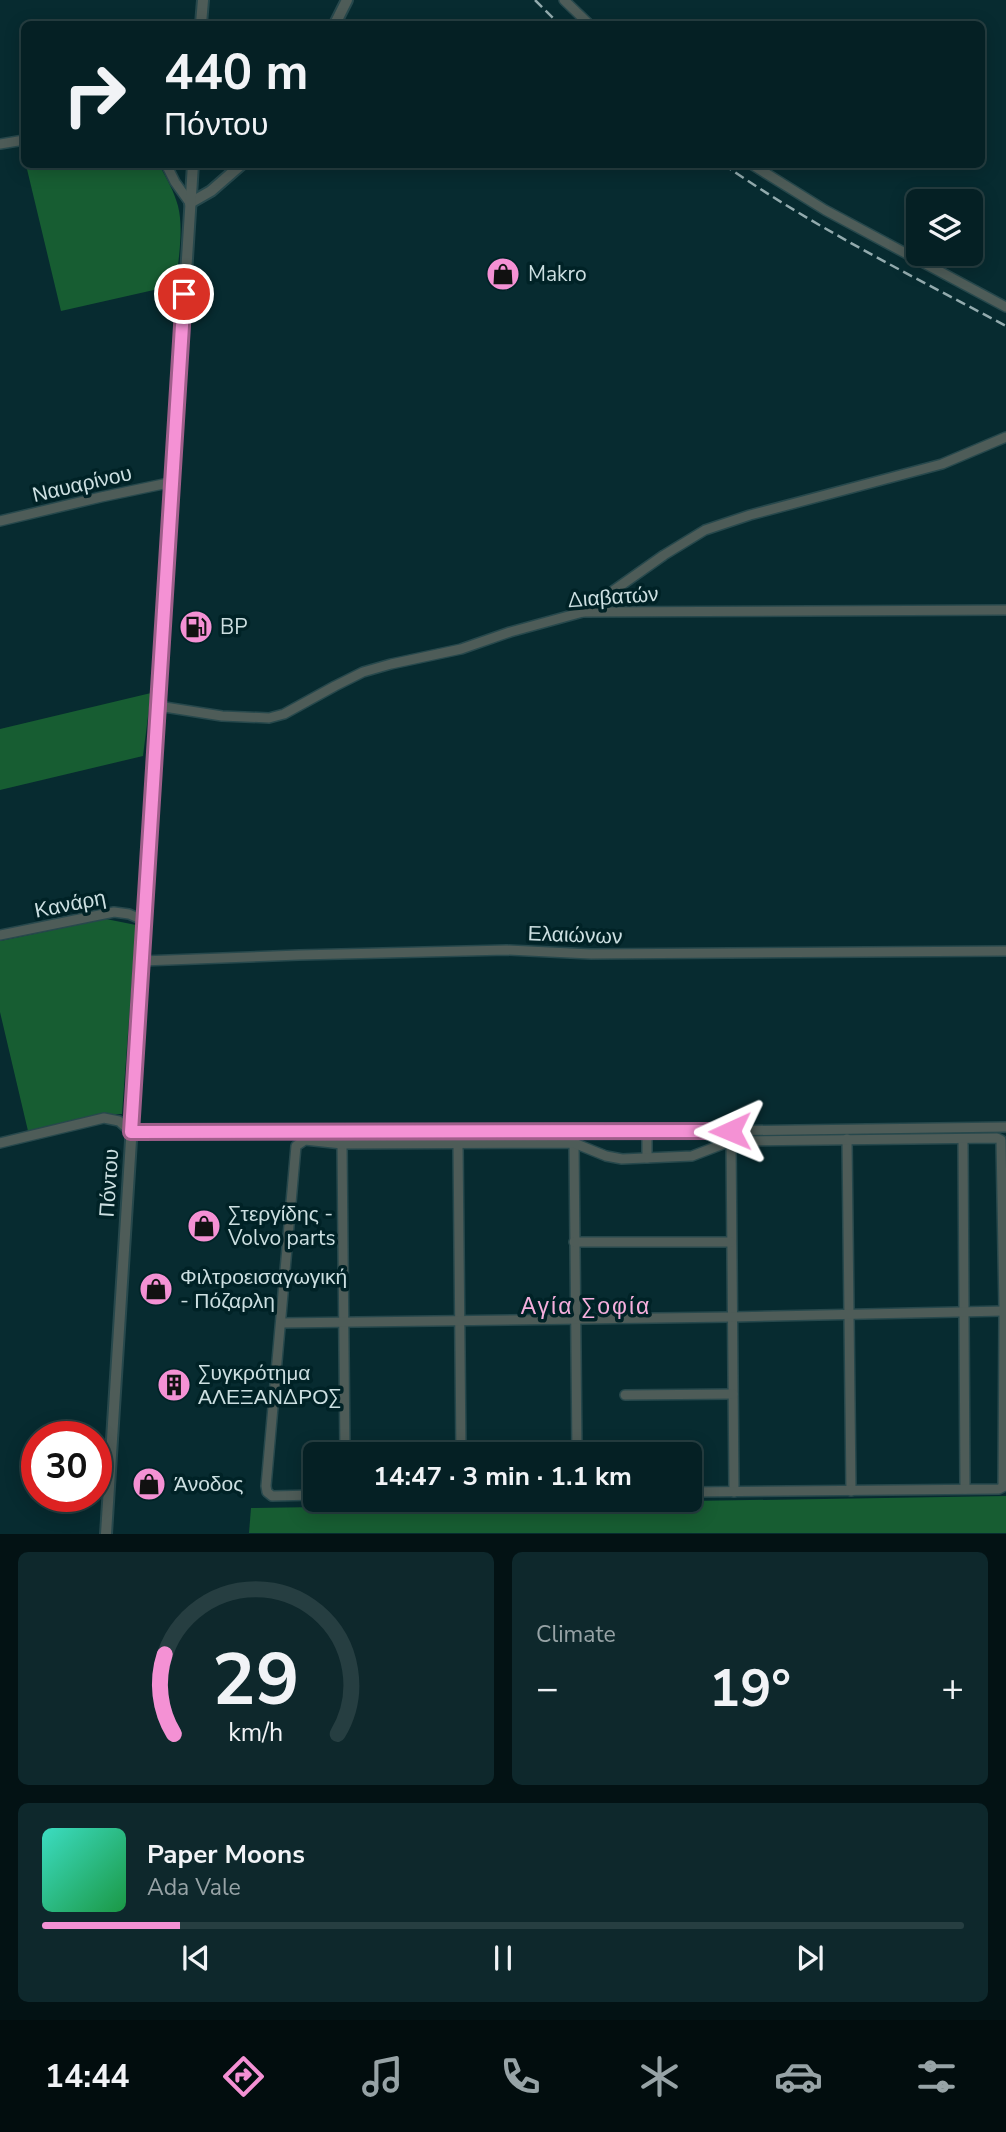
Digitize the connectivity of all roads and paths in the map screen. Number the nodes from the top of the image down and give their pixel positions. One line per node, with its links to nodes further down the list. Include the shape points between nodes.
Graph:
1 (203, 0): 4 (street)
2 (347, 0): 5 (street)
3 (565, 0): 6 (street)
4 (201, 21)
5 (336, 21)
6 (586, 21)
7 (21, 140): 8 (street)
8 (0, 144)
9 (168, 168): 13 (street)
10 (192, 168): 13 (street, Πόντου)
11 (237, 168): 13 (street)
12 (757, 168): 14 (street, via 825,210)
13 (190, 203): 16 (street, Πόντου)
14 (1006, 306)
15 (1006, 437): 19 (street, via 942,464 705,530)
16 (173, 482): 17 (street, Ναυαρίνου); 20 (street, Πόντου)
17 (0, 521)
18 (1006, 610): 19 (street, Διαβατών)
19 (583, 612): 20 (street, Διαβατών, via 461,649 363,672 270,718)
20 (158, 706): 21 (street, Πόντου)
21 (145, 921): 22 (street, Κανάρη, via 114,912); 24 (street, Πόντου)
22 (0, 935)
23 (1006, 951): 24 (street, Ελαιώνων, via 591,954 507,950)
24 (142, 961): 26 (street, Πόντου)
25 (1006, 1127): 27 (street)
26 (131, 1132): 27 (street); 31 (street, via 119,1121 104,1118); 56 (street, Πόντου)
27 (647, 1132): 35 (street)
28 (847, 1139): 29 (street); 30 (street); 40 (street)
29 (963, 1139): 38 (street, via 997,1138 1003,1143); 39 (street)
30 (731, 1141): 35 (street, via 692,1156); 37 (street)
31 (0, 1143)
32 (574, 1143): 34 (street); 35 (street, via 606,1156); 36 (street)
33 (342, 1144): 34 (street); 44 (street, via 305,1140 296,1146); 45 (street)
34 (458, 1144): 43 (street)
35 (647, 1158)
36 (574, 1242): 37 (street); 42 (street)
37 (731, 1242): 41 (street)
38 (1004, 1311): 39 (street); 51 (street, via 1004,1483 999,1489)
39 (964, 1313): 40 (street); 51 (street)
40 (847, 1315): 41 (street); 52 (street)
41 (732, 1317): 42 (street); 46 (street)
42 (575, 1319): 43 (street); 50 (street)
43 (459, 1321): 45 (street); 49 (street)
44 (281, 1323): 45 (street); 55 (street, via 266,1486 272,1496)
45 (342, 1323): 48 (street)
46 (733, 1394): 47 (street); 54 (street)
47 (625, 1395)
48 (345, 1442)
49 (461, 1442)
50 (577, 1442)
51 (965, 1489): 52 (street)
52 (850, 1491): 54 (street)
53 (702, 1492): 54 (street)
54 (734, 1492)
55 (303, 1495)
56 (106, 1534)

